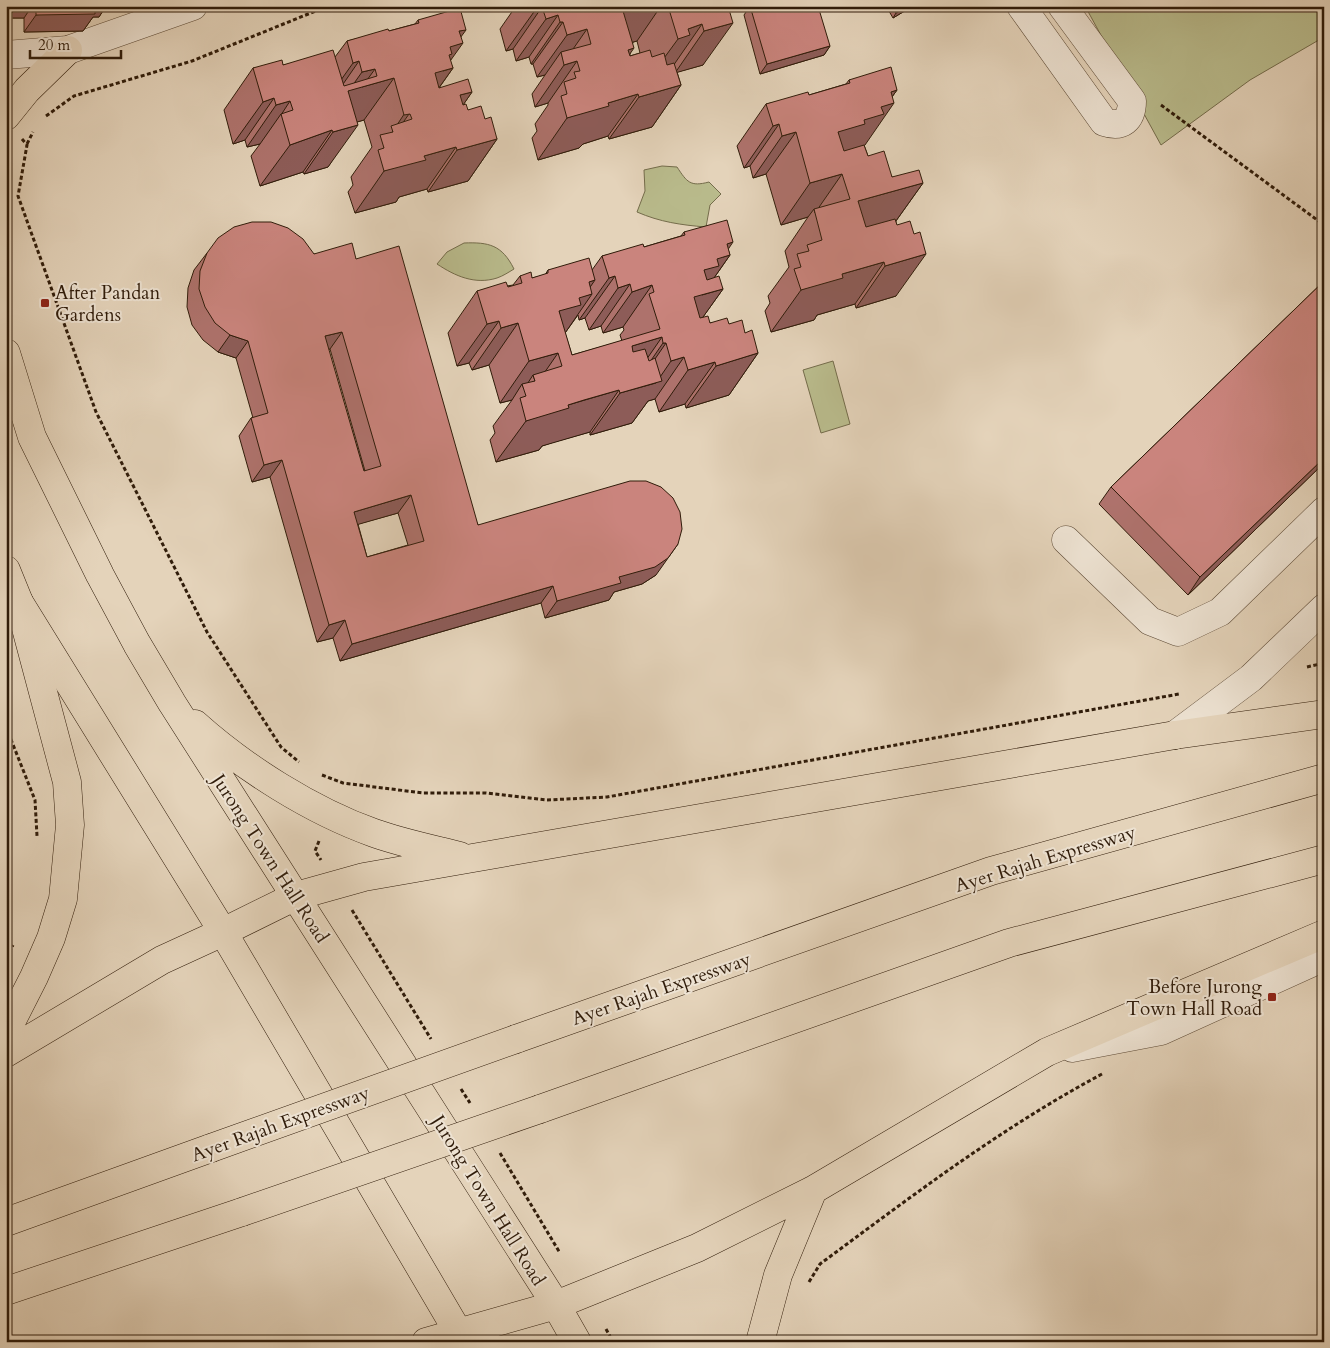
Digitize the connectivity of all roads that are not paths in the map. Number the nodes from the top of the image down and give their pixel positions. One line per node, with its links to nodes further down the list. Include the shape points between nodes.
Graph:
1 (193, 6): 4 (street)
2 (1020, 6): 3 (street, via 1104,122 1113,125 1125,121 1132,112 1132,102)
3 (1062, 6)
4 (68, 50): 5 (street); 6 (main road, via 27,90)
5 (6, 55)
6 (11, 124)
7 (6, 353): 13 (main road, Jurong Town Hall Road, via 32,437 100,575)
8 (1324, 511): 9 (street, via 1220,612 1178,632 1150,622)
9 (1066, 540)
10 (6, 570): 11 (main road)
11 (19, 602): 20 (main road); 23 (main road, via 67,782 70,825 63,899 51,938)
12 (1324, 608): 15 (street, via 1251,678)
13 (172, 703): 17 (main road, via 217,744 331,815 375,834); 19 (main road, Jurong Town Hall Road)
14 (1324, 714): 15 (main road)
15 (1175, 736): 17 (main road)
16 (1324, 778): 27 (main road, Ayer Rajah Expressway, bridge, via 991,871)
17 (468, 858): 19 (main road, via 364,878)
18 (1324, 859): 28 (main road, bridge, via 1009,943 540,1109)
19 (296, 896): 20 (main road); 29 (main road, Jurong Town Hall Road)
20 (223, 932): 25 (main road, via 162,960); 30 (main road)
21 (1324, 934): 24 (main road)
22 (1324, 947): 24 (street, via 1311,963 1161,1031)
23 (6, 1032)
24 (1047, 1052): 26 (main road)
25 (6, 1053)
26 (813, 1190): 29 (main road, via 697,1248); 33 (main road, via 778,1275)
27 (6, 1222)
28 (6, 1291)
29 (556, 1305): 30 (main road); 32 (main road, Jurong Town Hall Road)
30 (460, 1339): 31 (main road)
31 (426, 1342)
32 (577, 1342)
33 (760, 1342)

